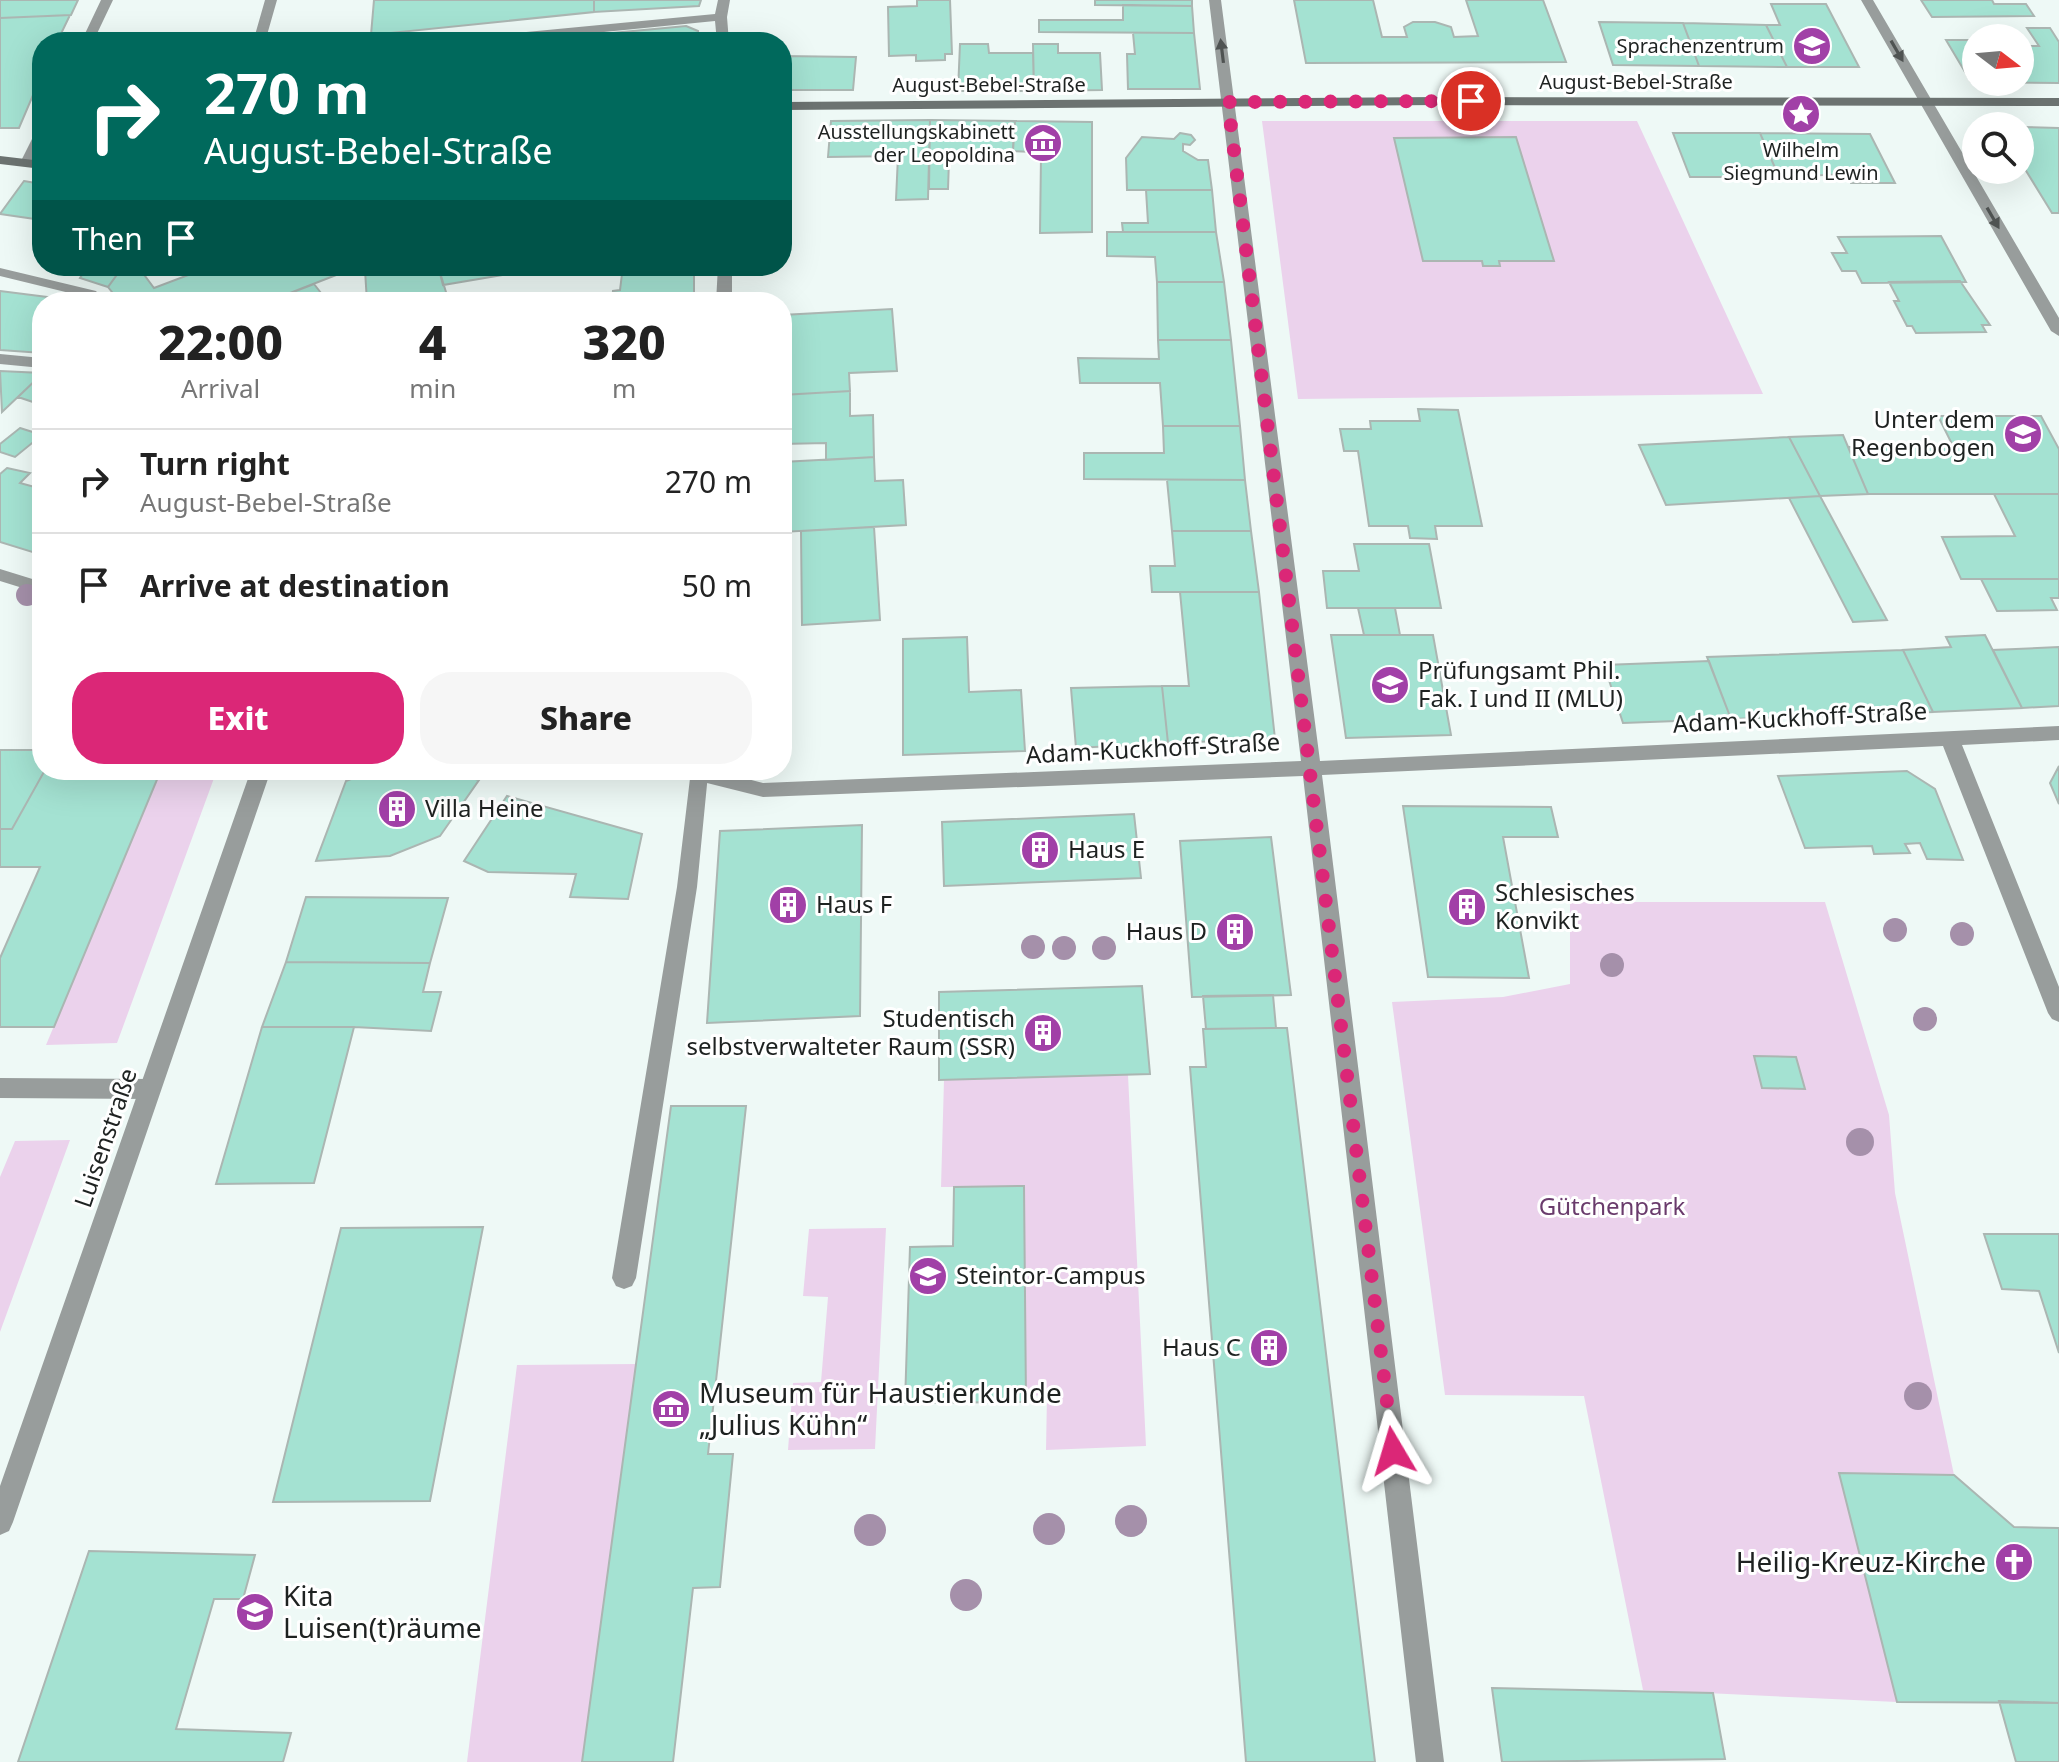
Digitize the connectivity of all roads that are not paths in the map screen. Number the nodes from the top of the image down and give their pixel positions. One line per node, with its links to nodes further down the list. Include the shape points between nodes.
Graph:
1 (107, 0): 7 (street)
2 (271, 0): 8 (street)
3 (724, 0): 6 (street)
4 (1215, 0): 11 (street, one-way to 4)
5 (1867, 0): 12 (street, one-way to 12)
6 (721, 17): 9 (street); 10 (street)
7 (92, 32)
8 (262, 32)
9 (566, 32)
10 (722, 32)
11 (1228, 102): 12 (street, August-Bebel-Straße); 14 (street, August-Bebel-Straße); 26 (street)
12 (1926, 102): 13 (street, August-Bebel-Straße); 19 (street, one-way to 19)
13 (2059, 102)
14 (792, 106)
15 (0, 160): 16 (street)
16 (32, 164)
17 (0, 272): 18 (street)
18 (83, 292)
19 (2059, 331)
20 (0, 359): 21 (street)
21 (32, 362)
22 (0, 575): 23 (street)
23 (32, 585)
24 (2059, 733): 25 (street, Adam-Kuckhoff-Straße)
25 (1949, 737): 26 (street, Adam-Kuckhoff-Straße); 30 (street)
26 (1311, 767): 29 (street, Adam-Kuckhoff-Straße, via 763,790); 35 (street)
27 (258, 780): 32 (street, Luisenstraße)
28 (702, 780): 33 (street)
29 (728, 780)
30 (2059, 1013)
31 (0, 1088): 32 (street)
32 (150, 1089): 34 (street, Luisenstraße)
33 (624, 1278)
34 (0, 1522)
35 (1430, 1762)

